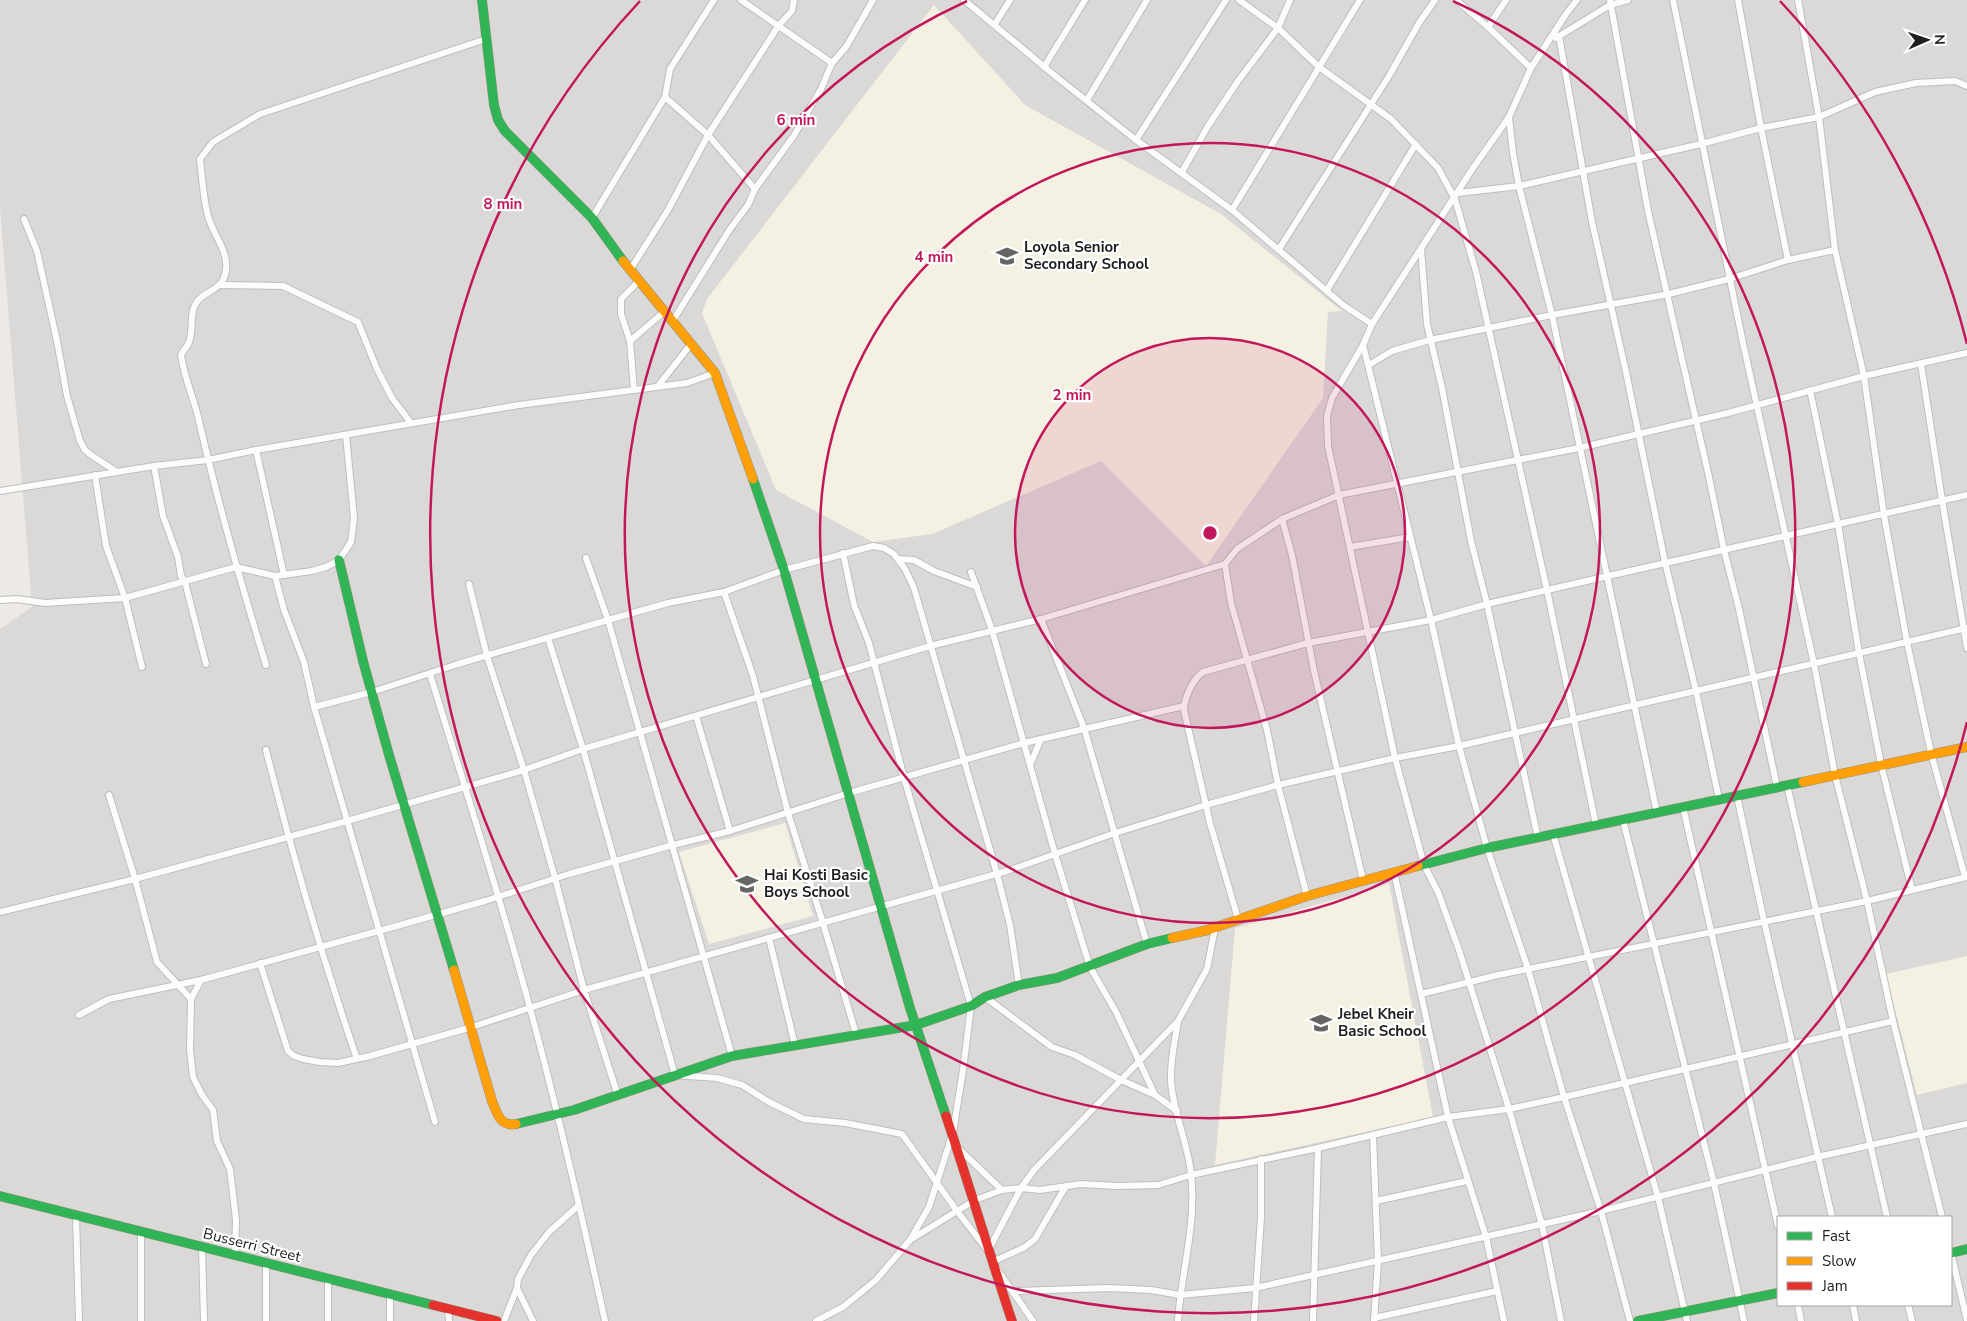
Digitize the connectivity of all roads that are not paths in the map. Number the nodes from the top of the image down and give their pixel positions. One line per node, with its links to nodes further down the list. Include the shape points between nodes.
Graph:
1 (482, 0): 28 (street)
2 (714, 0): 35 (street, via 670,69)
3 (741, 0): 24 (street)
4 (794, 0): 24 (street, via 792,11)
5 (873, 0): 30 (street, via 846,47)
6 (964, 0): 23 (street)
7 (1010, 0): 23 (street)
8 (1085, 0): 31 (street)
9 (1147, 0): 36 (street)
10 (1226, 0): 42 (street)
11 (1240, 0): 26 (street)
12 (1290, 0): 26 (street)
13 (1360, 0): 32 (street)
14 (1435, 0): 37 (street)
15 (1456, 0): 25 (street)
16 (1506, 0): 25 (street)
17 (1578, 0): 29 (street)
18 (1628, 0): 22 (street)
19 (1673, 0): 44 (street)
20 (1738, 0): 40 (street)
21 (1798, 0): 39 (street)
22 (1610, 3): 27 (street); 45 (street)
23 (994, 24): 31 (street)
24 (780, 25): 30 (street); 41 (street)
25 (1488, 27): 33 (street)
26 (1278, 28): 32 (street); 46 (street, via 1238,80)
27 (1559, 36): 29 (street); 47 (street)
28 (486, 39): 52 (street, via 498,120 517,144); 61 (street, via 260,114 213,142 200,159 206,211 226,257 224,280)
29 (1548, 43): 33 (street)
30 (832, 62): 49 (street, via 814,104)
31 (1044, 67): 36 (street)
32 (1319, 67): 37 (street); 51 (street)
33 (1531, 68): 38 (street)
34 (1967, 86): 39 (street, via 1955,81 1916,83 1876,92)
35 (665, 97): 41 (street); 52 (street)
36 (1087, 100): 42 (street)
37 (1370, 103): 43 (street); 55 (street)
38 (1509, 117): 48 (street); 50 (street)
39 (1819, 117): 40 (street); 56 (street)
40 (1761, 128): 44 (street); 57 (street)
41 (708, 135): 49 (street); 58 (street, via 668,210)
42 (1136, 140): 46 (street)
43 (1416, 144): 50 (street); 62 (street)
44 (1701, 144): 45 (street); 59 (street)
45 (1638, 158): 47 (street); 63 (street)
46 (1182, 172): 51 (street)
47 (1584, 172): 48 (street); 64 (street)
48 (1519, 186): 50 (street); 66 (street)
49 (755, 189): 67 (street, via 748,205)
50 (1457, 196): 54 (street); 69 (street)
51 (1232, 210): 55 (street)
52 (592, 218): 58 (street)
53 (24, 219): 92 (street, via 37,251 67,396 80,441 85,450)
54 (1421, 248): 68 (street); 70 (street)
55 (1279, 250): 62 (street)
56 (1836, 250): 57 (street); 78 (street)
57 (1788, 260): 59 (street)
58 (630, 270): 60 (street)
59 (1729, 278): 63 (street); 82 (street)
60 (639, 281): 65 (street); 71 (street, via 621,299 620,314)
61 (220, 284): 84 (street, via 283,286 358,322 392,398); 89 (street, via 205,293 195,305 189,343 181,355)
62 (1327, 290): 68 (street)
63 (1669, 294): 64 (street); 83 (street)
64 (1611, 304): 66 (street); 85 (street)
65 (664, 312): 67 (street); 71 (street)
66 (1552, 315): 69 (street); 87 (street)
67 (672, 322): 72 (street)
68 (1372, 324): 73 (street)
69 (1488, 329): 70 (street); 90 (street)
70 (1430, 340): 76 (street, via 1392,351); 93 (street)
71 (630, 341): 80 (street)
72 (691, 344): 77 (street); 79 (street)
73 (1363, 346): 76 (street); 97 (street, via 1332,398 1327,416 1328,446)
74 (1967, 353): 75 (street)
75 (1921, 364): 78 (street); 99 (street)
76 (1369, 365): 95 (street)
77 (715, 373): 79 (street, via 687,382); 114 (street)
78 (1864, 376): 81 (street); 100 (street)
79 (658, 386): 80 (street)
80 (634, 390): 84 (street)
81 (1810, 390): 82 (street); 102 (street)
82 (1756, 404): 83 (street); 103 (street)
83 (1697, 421): 85 (street); 106 (street)
84 (412, 423): 86 (street)
85 (1638, 434): 87 (street); 111 (street)
86 (346, 435): 88 (street); 110 (street, via 354,518 351,542)
87 (1579, 448): 90 (street); 118 (street)
88 (256, 450): 89 (street); 116 (street)
89 (208, 460): 91 (street); 113 (street)
90 (1517, 461): 93 (street); 122 (street)
91 (154, 466): 92 (street); 119 (street, via 163,516 178,557 181,576)
92 (117, 472): 94 (street)
93 (1457, 472): 95 (street); 126 (street)
94 (95, 475): 96 (street); 124 (street, via 106,546)
95 (1398, 485): 97 (street); 104 (street)
96 (0, 491)
97 (1339, 495): 101 (street); 105 (street)
98 (1967, 495): 99 (street)
99 (1942, 500): 100 (street); 130 (street)
100 (1884, 515): 102 (street); 134 (street)
101 (1282, 519): 112 (street, via 1237,549); 135 (street, via 1300,589)
102 (1838, 524): 103 (street); 138 (street)
103 (1785, 536): 106 (street); 143 (street)
104 (1410, 537): 105 (street); 129 (street)
105 (1350, 547): 132 (street)
106 (1724, 550): 111 (street); 147 (street)
107 (842, 553): 109 (street, via 873,546 884,548); 114 (street); 142 (street, via 854,605)
108 (586, 558): 128 (street)
109 (898, 559): 121 (street, via 914,560); 136 (street, via 914,588)
110 (339, 560): 116 (street, via 312,571); 150 (street)
111 (1665, 562): 118 (street); 149 (street)
112 (1225, 564): 127 (street); 140 (street, via 1231,603)
113 (236, 567): 117 (street); 119 (street); 144 (street)
114 (784, 570): 123 (street); 148 (street)
115 (972, 572): 121 (street)
116 (284, 575): 117 (street)
117 (275, 576): 154 (street, via 304,662)
118 (1608, 576): 122 (street); 152 (street)
119 (186, 582): 124 (street); 141 (street)
120 (469, 584): 139 (street)
121 (977, 587): 131 (street)
122 (1547, 590): 126 (street); 156 (street)
123 (724, 592): 128 (street); 151 (street)
124 (124, 598): 125 (street, via 45,603); 145 (street)
125 (0, 600)
126 (1487, 604): 129 (street); 159 (street)
127 (1041, 619): 131 (street); 157 (street)
128 (608, 620): 133 (street); 158 (street)
129 (1431, 620): 132 (street); 162 (street)
130 (1965, 629): 134 (street); 137 (street)
131 (992, 630): 136 (street); 161 (street)
132 (1368, 632): 135 (street); 167 (street)
133 (548, 638): 139 (street); 164 (street)
134 (1907, 642): 138 (street); 166 (street)
135 (1308, 643): 140 (street); 172 (street)
136 (930, 646): 142 (street); 168 (street)
137 (1967, 648)
138 (1859, 653): 143 (street); 169 (street)
139 (487, 656): 146 (street); 171 (street)
140 (1247, 659): 153 (street, via 1200,674); 175 (street)
141 (206, 664)
142 (874, 664): 148 (street); 174 (street)
143 (1814, 664): 147 (street); 173 (street)
144 (266, 665)
145 (142, 667)
146 (430, 674): 150 (street); 177 (street)
147 (1754, 677): 149 (street); 178 (street)
148 (816, 681): 151 (street); 179 (street)
149 (1696, 691): 152 (street); 182 (street)
150 (372, 692): 154 (street); 183 (street)
151 (759, 698): 155 (street); 186 (street)
152 (1633, 705): 156 (street); 187 (street)
153 (1184, 706): 157 (street); 184 (street)
154 (314, 707): 189 (street)
155 (696, 716): 158 (street); 191 (street)
156 (1573, 719): 159 (street); 190 (street)
157 (1084, 728): 160 (street); 192 (street)
158 (639, 732): 164 (street); 196 (street)
159 (1514, 733): 162 (street); 195 (street)
160 (1041, 739): 161 (street); 170 (street)
161 (1024, 743): 168 (street); 170 (street)
162 (1459, 746): 167 (street); 197 (street)
163 (1967, 747): 166 (street)
164 (583, 749): 171 (street); 199 (street)
165 (266, 750): 194 (street)
166 (1931, 753): 169 (street); 203 (street)
167 (1395, 758): 172 (street); 200 (street)
168 (964, 760): 174 (street); 202 (street)
169 (1881, 764): 173 (street); 208 (street)
170 (1030, 765): 198 (street)
171 (524, 770): 177 (street); 204 (street)
172 (1337, 773): 175 (street); 206 (street)
173 (1835, 775): 176 (street); 211 (street)
174 (904, 778): 179 (street); 207 (street)
175 (1278, 785): 184 (street); 210 (street)
176 (1787, 785): 178 (street); 213 (street)
177 (465, 787): 183 (street); 209 (street)
178 (1777, 787): 181 (street)
179 (849, 794): 186 (street); 212 (street)
180 (109, 795): 205 (street)
181 (1737, 796): 182 (street); 217 (street)
182 (1720, 799): 185 (street)
183 (404, 805): 189 (street); 215 (street)
184 (1206, 805): 192 (street); 216 (street)
185 (1684, 807): 187 (street); 221 (street)
186 (788, 813): 191 (street); 218 (street)
187 (1657, 813): 188 (street)
188 (1623, 820): 190 (street); 224 (street)
189 (348, 822): 194 (street); 220 (street)
190 (1596, 825): 193 (street)
191 (730, 831): 196 (street)
192 (1115, 833): 198 (street); 223 (street)
193 (1553, 834): 195 (street); 227 (street)
194 (288, 838): 205 (street); 225 (street)
195 (1538, 838): 197 (street)
196 (673, 845): 199 (street); 226 (street)
197 (1487, 848): 200 (street); 230 (street)
198 (1055, 854): 202 (street); 229 (street)
199 (615, 861): 204 (street); 231 (street)
200 (1424, 865): 201 (street); 233 (street, via 1438,892)
201 (1394, 872): 206 (street); 237 (street)
202 (997, 874): 207 (street); 235 (street, via 1010,925)
203 (1966, 877): 208 (street)
204 (555, 878): 209 (street); 236 (street)
205 (135, 880): 214 (street); 234 (street, via 157,962)
206 (1362, 880): 210 (street)
207 (938, 890): 212 (street); 240 (street)
208 (1912, 890): 211 (street)
209 (498, 896): 215 (street); 241 (street)
210 (1307, 896): 216 (street)
211 (1867, 901): 213 (street); 244 (street)
212 (881, 906): 218 (street); 245 (street)
213 (1816, 911): 217 (street); 247 (street)
214 (0, 912)
215 (438, 914): 220 (street); 246 (street)
216 (1238, 919): 219 (street)
217 (1764, 921): 221 (street); 250 (street)
218 (823, 922): 222 (street); 248 (street)
219 (1215, 928): 223 (street); 243 (street, via 1207,969)
220 (379, 931): 225 (street); 249 (street)
221 (1711, 932): 224 (street); 253 (street)
222 (769, 938): 226 (street); 251 (street)
223 (1147, 944): 229 (street)
224 (1654, 944): 227 (street); 256 (street)
225 (320, 947): 228 (street); 254 (street)
226 (703, 956): 231 (street); 252 (street)
227 (1589, 956): 230 (street); 259 (street)
228 (260, 963): 232 (street); 254 (street, via 288,1051 294,1056 320,1062)
229 (1090, 967): 235 (street, via 1057,978); 255 (street, via 1116,1012)
230 (1528, 969): 233 (street); 262 (street)
231 (646, 973): 236 (street); 257 (street)
232 (200, 980): 234 (street); 239 (street)
233 (1469, 981): 237 (street); 263 (street)
234 (177, 984): 239 (street); 242 (street, via 109,999)
235 (1019, 985): 238 (street)
236 (584, 990): 241 (street); 261 (street)
237 (1421, 994): 266 (street)
238 (985, 997): 240 (street); 258 (street, via 1052,1047 1075,1055)
239 (191, 1000): 305 (street, via 193,1077 213,1110 217,1141 230,1169 236,1220)
240 (971, 1006): 245 (street); 269 (street)
241 (530, 1008): 246 (street); 265 (street)
242 (79, 1015)
243 (1178, 1021): 255 (street); 264 (street, via 1171,1066)
244 (1893, 1021): 247 (street); 270 (street)
245 (916, 1025): 248 (street); 269 (street)
246 (472, 1027): 249 (street); 265 (street, via 499,1119 512,1125)
247 (1844, 1032): 250 (street); 272 (street)
248 (856, 1034): 251 (street)
249 (412, 1043): 254 (street); 267 (street)
250 (1792, 1044): 253 (street); 275 (street)
251 (795, 1045): 252 (street)
252 (732, 1056): 257 (street)
253 (1739, 1057): 256 (street); 277 (street)
254 (357, 1059)
255 (1138, 1062): 258 (street); 260 (street)
256 (1685, 1069): 259 (street); 280 (street)
257 (675, 1076): 261 (street); 281 (street, via 717,1078 742,1084 804,1119 902,1134)
258 (1120, 1080): 260 (street); 283 (street, via 1034,1170)
259 (1625, 1083): 262 (street); 286 (street)
260 (1155, 1095): 264 (street)
261 (618, 1096): 265 (street)
262 (1564, 1097): 263 (street); 291 (street)
263 (1510, 1109): 266 (street); 297 (street)
264 (1177, 1112): 278 (street)
265 (558, 1115): 289 (street)
266 (1448, 1117): 271 (street); 279 (street)
267 (435, 1122)
268 (1967, 1124): 270 (street)
269 (952, 1132): 273 (street); 281 (street)
270 (1922, 1134): 272 (street); 295 (street)
271 (1374, 1136): 274 (street); 288 (street)
272 (1870, 1146): 275 (street); 294 (street)
273 (958, 1148): 284 (street); 287 (street)
274 (1318, 1148): 276 (street); 310 (street)
275 (1817, 1157): 277 (street); 293 (street)
276 (1261, 1159): 278 (street); 313 (street)
277 (1764, 1171): 280 (street); 296 (street)
278 (1192, 1174): 282 (street, via 1158,1185); 318 (street, via 1191,1227)
279 (1467, 1181): 288 (street); 299 (street)
280 (1714, 1183): 286 (street); 319 (street)
281 (936, 1184): 290 (street); 300 (street, via 929,1207)
282 (1066, 1186): 283 (street, via 1040,1190); 308 (street, via 1035,1240)
283 (1021, 1188): 284 (street); 303 (street)
284 (1002, 1190): 287 (street)
285 (0, 1196): 292 (street, Busserri Street)
286 (1658, 1197): 291 (street); 324 (street)
287 (974, 1200): 290 (street); 303 (street)
288 (1376, 1202): 307 (street)
289 (579, 1205): 312 (street, via 549,1232 531,1254 518,1279); 337 (street)
290 (957, 1211): 300 (street); 303 (street)
291 (1602, 1212): 297 (street); 346 (street)
292 (76, 1216): 298 (street, Busserri Street); 327 (street)
293 (1832, 1216)
294 (1887, 1216)
295 (1942, 1216)
296 (1777, 1222)
297 (1542, 1225): 299 (street); 345 (street)
298 (141, 1232): 301 (street, Busserri Street); 328 (street)
299 (1486, 1237): 307 (street); 315 (street)
300 (910, 1240): 338 (street, via 876,1280 843,1307)
301 (202, 1247): 305 (street, Busserri Street); 329 (street)
302 (1967, 1250): 304 (street)
303 (988, 1251): 308 (street)
304 (1952, 1253)
305 (235, 1255): 309 (street, Busserri Street)
306 (1952, 1257): 326 (street)
307 (1378, 1261): 310 (street); 325 (street)
308 (992, 1262): 314 (street); 339 (street)
309 (266, 1263): 311 (street, Busserri Street); 330 (street)
310 (1315, 1275): 313 (street); 343 (street)
311 (328, 1278): 317 (street, Busserri Street); 331 (street)
312 (517, 1288): 335 (street); 336 (street)
313 (1256, 1288): 318 (street); 342 (street)
314 (1014, 1291): 318 (street, via 1109,1288); 340 (street)
315 (1497, 1291): 325 (street); 344 (street)
316 (1777, 1293): 319 (street)
317 (390, 1294): 323 (street, Busserri Street); 332 (street)
318 (1180, 1295): 341 (street)
319 (1740, 1301): 324 (street); 348 (street)
320 (1798, 1306): 349 (street)
321 (1852, 1306): 350 (street)
322 (1908, 1306): 351 (street)
323 (448, 1308): 333 (street); 334 (street, Busserri Street)
324 (1686, 1316): 347 (street)
325 (1374, 1320)
326 (1967, 1320)
327 (79, 1321)
328 (141, 1321)
329 (204, 1321)
330 (266, 1321)
331 (328, 1321)
332 (390, 1321)
333 (448, 1321)
334 (497, 1321)
335 (504, 1321)
336 (533, 1321)
337 (605, 1321)
338 (816, 1321)
339 (1012, 1321)
340 (1033, 1321)
341 (1178, 1321)
342 (1254, 1321)
343 (1313, 1321)
344 (1504, 1321)
345 (1561, 1321)
346 (1630, 1321)
347 (1638, 1321)
348 (1744, 1321)
349 (1801, 1321)
350 (1856, 1321)
351 (1912, 1321)

